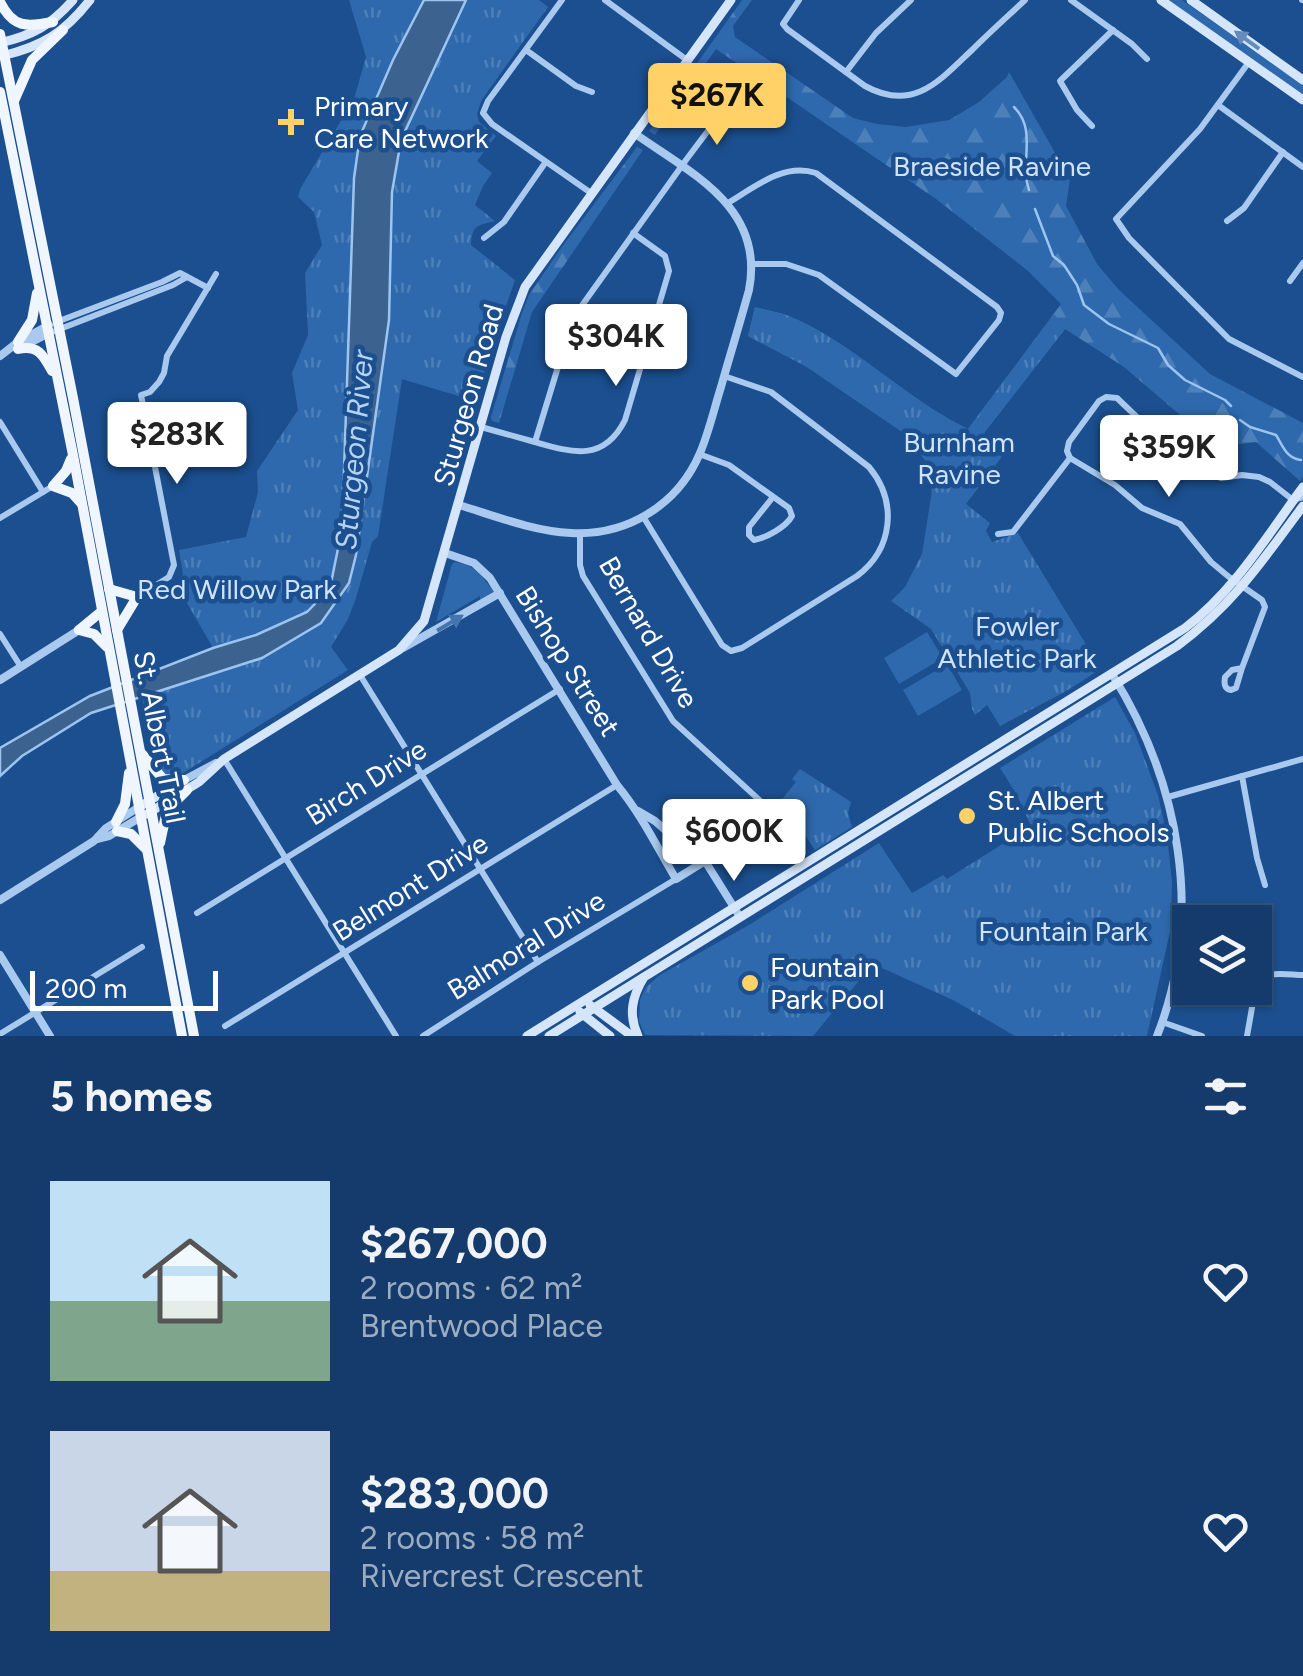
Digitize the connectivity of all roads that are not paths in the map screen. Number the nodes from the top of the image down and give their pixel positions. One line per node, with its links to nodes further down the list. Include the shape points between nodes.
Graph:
1 (73, 0): 13 (main road)
2 (90, 0): 14 (main road)
3 (562, 0): 17 (street)
4 (605, 0): 19 (street)
5 (730, 0): 19 (main road, Sturgeon Road)
6 (799, 0): 21 (street, via 783,24)
7 (911, 0): 21 (street)
8 (1025, 0): 21 (street, via 920,92 884,94)
9 (1071, 0): 15 (street)
10 (1162, 0): 20 (main road)
11 (1190, 0): 22 (main road, one-way to 11)
12 (0, 2): 13 (main road, via 21,24)
13 (52, 22): 16 (main road)
14 (63, 30): 16 (main road, via 46,42); 26 (main road, via 32,60)
15 (1113, 30): 18 (street); 29 (street, via 1060,81)
16 (1, 46): 26 (main road, St. Albert Trail)
17 (526, 50): 23 (street); 32 (street, via 483,113)
18 (1147, 59)
19 (688, 60): 30 (main road, Sturgeon Road)
20 (1249, 62): 25 (main road); 27 (street)
21 (846, 72)
22 (1303, 80)
23 (592, 92)
24 (0, 94): 44 (main road, St. Albert Trail)
25 (1303, 100)
26 (14, 102): 46 (main road, St. Albert Trail)
27 (1218, 105): 31 (street); 50 (street, via 1116,220 1229,339)
28 (728, 108): 33 (street)
29 (1092, 126)
30 (634, 133): 33 (street); 35 (main road, Sturgeon Road)
31 (1283, 152): 34 (street); 37 (street)
32 (546, 162): 35 (street); 39 (street, via 504,222)
33 (681, 166): 36 (street); 38 (street)
34 (1303, 166)
35 (591, 193): 53 (main road, Sturgeon Road, via 525,287)
36 (728, 203): 41 (street); 41 (street, via 784,172 816,173 1001,313 956,374 819,275 786,264)
37 (1228, 220)
38 (634, 234): 54 (street, via 573,318); 54 (street, via 670,267 626,420 612,439 589,451)
39 (484, 238)
40 (1303, 263): 43 (street)
41 (752, 264): 49 (street)
42 (216, 274): 45 (street)
43 (1290, 281)
44 (38, 282): 46 (main road, St. Albert Trail); 47 (main road, via 32,320)
45 (208, 288): 46 (street, via 184,275); 72 (street, via 159,382 140,395 174,565 169,577)
46 (53, 328): 47 (street); 51 (main road, St. Albert Trail); 70 (main road, St. Albert Trail)
47 (18, 345): 48 (street); 51 (main road, via 40,352)
48 (0, 356)
49 (724, 376): 55 (street); 65 (street, via 770,392 869,467 888,504 880,551 856,576 731,651)
50 (1303, 377)
51 (58, 381): 56 (main road, St. Albert Trail)
52 (0, 422): 59 (street)
53 (480, 426): 54 (street); 63 (main road, Sturgeon Road)
54 (535, 442)
55 (700, 454): 60 (street, via 729,464); 65 (street, via 682,484)
56 (73, 455): 59 (main road); 62 (main road, St. Albert Trail)
57 (1070, 458): 61 (street, via 1070,439 1099,401 1113,397 1206,473 1259,478); 67 (street, via 1013,532); 69 (street, via 1142,508 1180,524)
58 (1303, 486): 61 (main road)
59 (48, 489): 62 (main road, via 72,493); 64 (street)
60 (773, 497): 60 (street, via 749,527 754,540 791,518)
61 (1300, 501): 69 (main road)
62 (82, 504): 73 (main road, St. Albert Trail)
63 (459, 505): 66 (street); 68 (main road, Sturgeon Road)
64 (0, 518)
65 (644, 518): 66 (street)
66 (580, 534): 101 (street, Bernard Drive, via 584,576 673,721 767,807 753,832)
67 (998, 534)
68 (445, 553): 71 (street, Bishop Street, via 479,566); 78 (main road, Sturgeon Road, via 424,621)
69 (1239, 584): 80 (street, via 1265,606); 83 (main road)
70 (109, 589): 72 (main road); 75 (main road, St. Albert Trail)
71 (500, 593): 78 (street, one-way to 71); 85 (street, Bishop Street)
72 (137, 597): 75 (main road)
73 (102, 611): 74 (main road); 77 (main road, St. Albert Trail)
74 (79, 630): 77 (main road); 79 (street)
75 (117, 630): 81 (main road, St. Albert Trail)
76 (0, 634): 79 (street)
77 (109, 649): 81 (main road, St. Albert Trail)
78 (399, 650): 82 (main road, Sturgeon Road)
79 (21, 667): 84 (street)
80 (1242, 668)
81 (119, 673): 86 (main road, St. Albert Trail)
82 (360, 675): 88 (main road, Sturgeon Road); 91 (street)
83 (1114, 678): 95 (street, via 1150,744); 106 (main road)
84 (0, 680)
85 (560, 688): 91 (street, Birch Drive); 93 (street, Bishop Street)
86 (128, 716): 87 (main road, St. Albert Trail); 90 (main road, St. Albert Trail)
87 (140, 751): 94 (main road, via 163,778); 96 (main road, St. Albert Trail)
88 (224, 758): 94 (main road, Sturgeon Road); 100 (street)
89 (1303, 758): 92 (street)
90 (130, 762): 96 (main road, St. Albert Trail); 98 (main road)
91 (421, 774): 100 (street, Birch Drive); 102 (street)
92 (1242, 776): 95 (street); 104 (street)
93 (618, 784): 97 (street, Bishop Street); 102 (street, Belmont Drive)
94 (186, 785): 96 (main road, Sturgeon Road); 99 (main road, via 167,810)
95 (1168, 797): 119 (street, via 1181,908)
96 (145, 809): 98 (street); 99 (main road, St. Albert Trail)
97 (638, 811): 101 (street, Bishop Street); 103 (street, Bishop Street)
98 (116, 826): 99 (main road); 105 (street)
99 (153, 849): 123 (main road, St. Albert Trail); 124 (main road, St. Albert Trail)
100 (285, 858): 107 (street, Birch Drive); 109 (street)
101 (705, 861): 103 (street, Balmoral Drive); 106 (street, Bishop Street)
102 (480, 870): 109 (street, Belmont Drive); 111 (street)
103 (676, 878): 111 (street, Balmoral Drive)
104 (1265, 885)
105 (0, 900)
106 (737, 912): 113 (main road); 114 (main road)
107 (197, 913)
108 (142, 947): 117 (street)
109 (344, 954): 120 (street, Belmont Drive); 125 (street)
110 (0, 956): 117 (street)
111 (538, 962): 126 (street, Balmoral Drive)
112 (1303, 974): 133 (street, via 1259,978)
113 (645, 976): 116 (main road); 130 (main road, via 632,1002)
114 (584, 1001): 115 (main road); 116 (main road)
115 (574, 1007): 118 (main road); 127 (main road)
116 (594, 1008): 118 (main road); 130 (main road)
117 (35, 1012): 121 (street); 122 (street)
118 (584, 1015): 128 (main road); 129 (main road)
119 (1162, 1022): 131 (street); 132 (street)
120 (226, 1026)
121 (0, 1034)
122 (50, 1036)
123 (182, 1036)
124 (194, 1036)
125 (396, 1036)
126 (423, 1036)
127 (527, 1036)
128 (549, 1036)
129 (610, 1036)
130 (635, 1036)
131 (1157, 1036)
132 (1202, 1036)
133 (1247, 1036)

